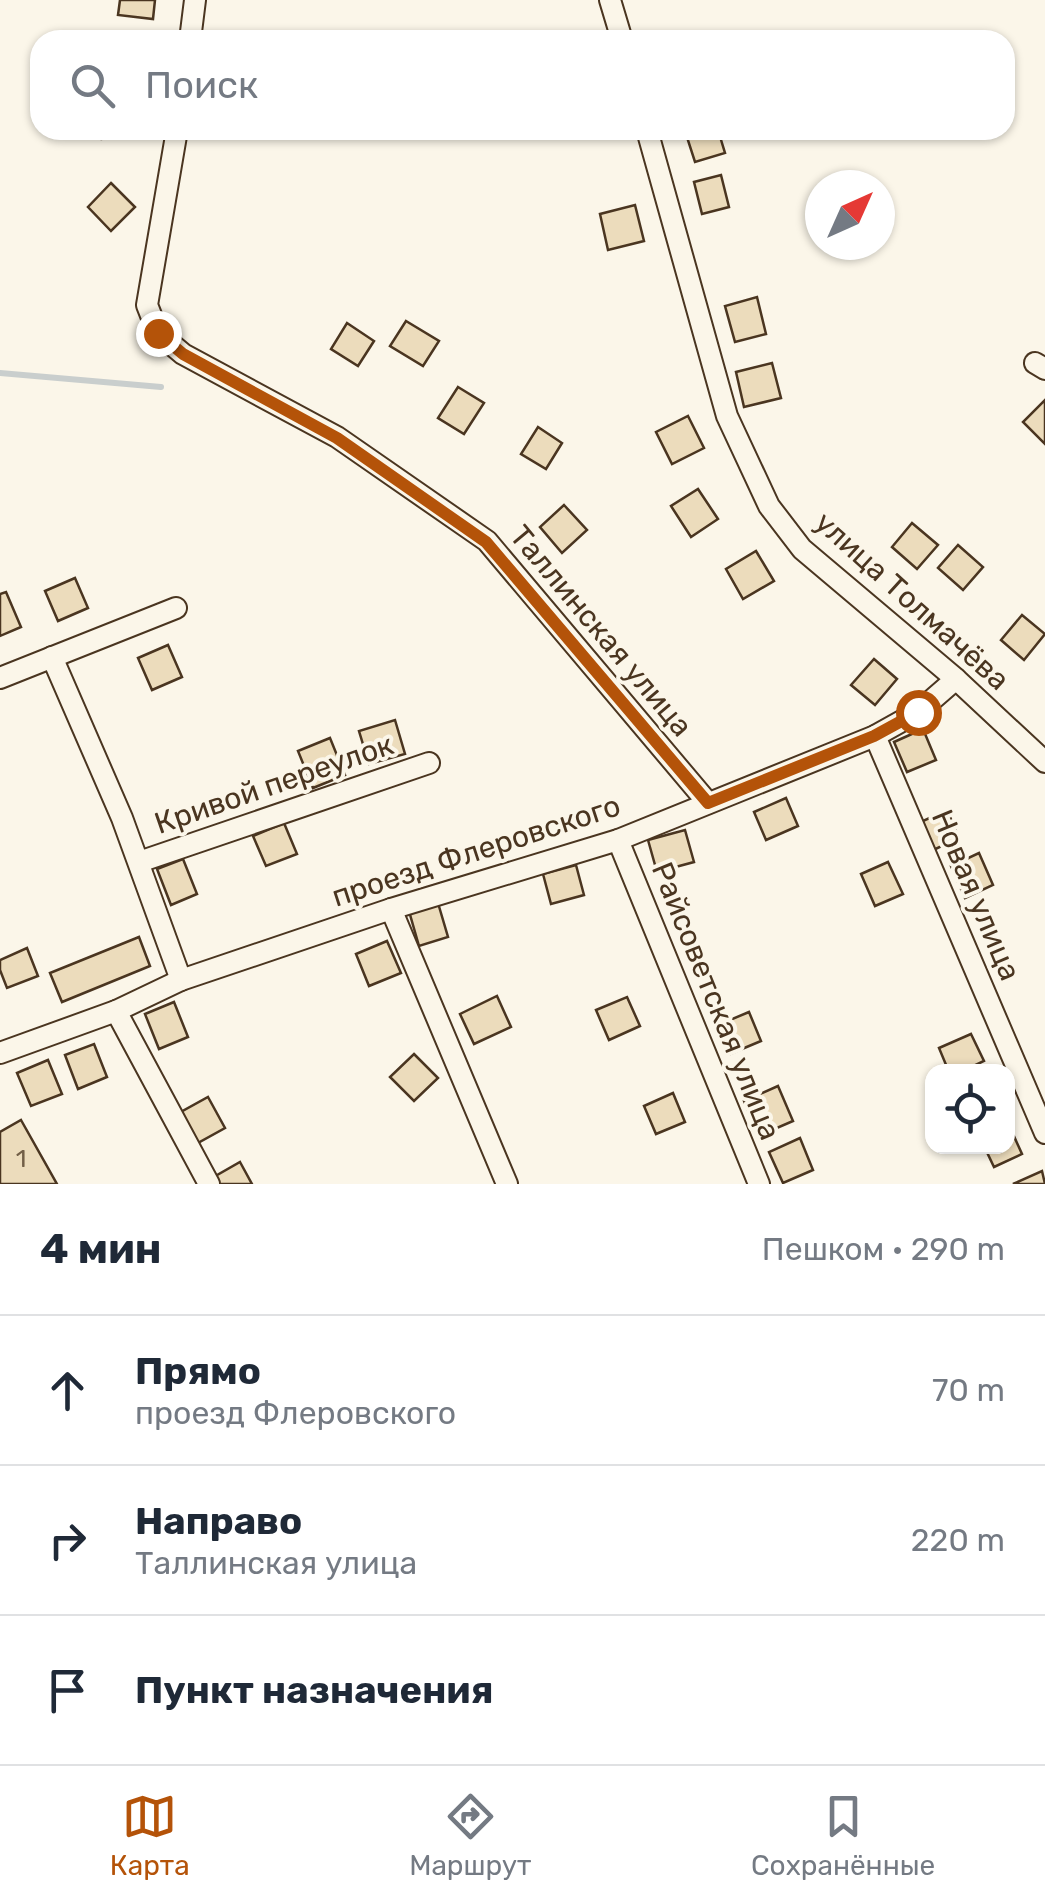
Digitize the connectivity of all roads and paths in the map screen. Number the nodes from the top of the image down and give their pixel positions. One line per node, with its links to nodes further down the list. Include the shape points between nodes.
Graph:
1 (196, 0): 3 (street)
2 (610, 0): 4 (street)
3 (192, 30)
4 (619, 30)
5 (175, 140): 14 (street, Таллинская улица, via 147,305 158,333 183,354 337,438 486,542)
6 (650, 140): 10 (street, улица Толмачёва, via 726,416 769,506 802,549)
7 (176, 608): 8 (street)
8 (52, 657): 9 (street); 16 (street)
9 (0, 678)
10 (956, 679): 11 (street, проезд Флеровского, via 918,712); 12 (street, улица Толмачёва)
11 (874, 736): 14 (street, проезд Флеровского); 21 (street, Новая улица)
12 (1045, 762)
13 (428, 763): 16 (street, Кривой переулок)
14 (708, 803): 15 (street, проезд Флеровского)
15 (618, 840): 17 (street, проезд Флеровского); 24 (street, Райсоветская улица)
16 (139, 862): 18 (street)
17 (392, 909): 18 (street, проезд Флеровского); 23 (street)
18 (181, 980): 19 (street, проезд Флеровского)
19 (116, 1011): 20 (street, проезд Флеровского); 22 (street)
20 (0, 1053)
21 (1045, 1133)
22 (209, 1184)
23 (507, 1184)
24 (759, 1184)

